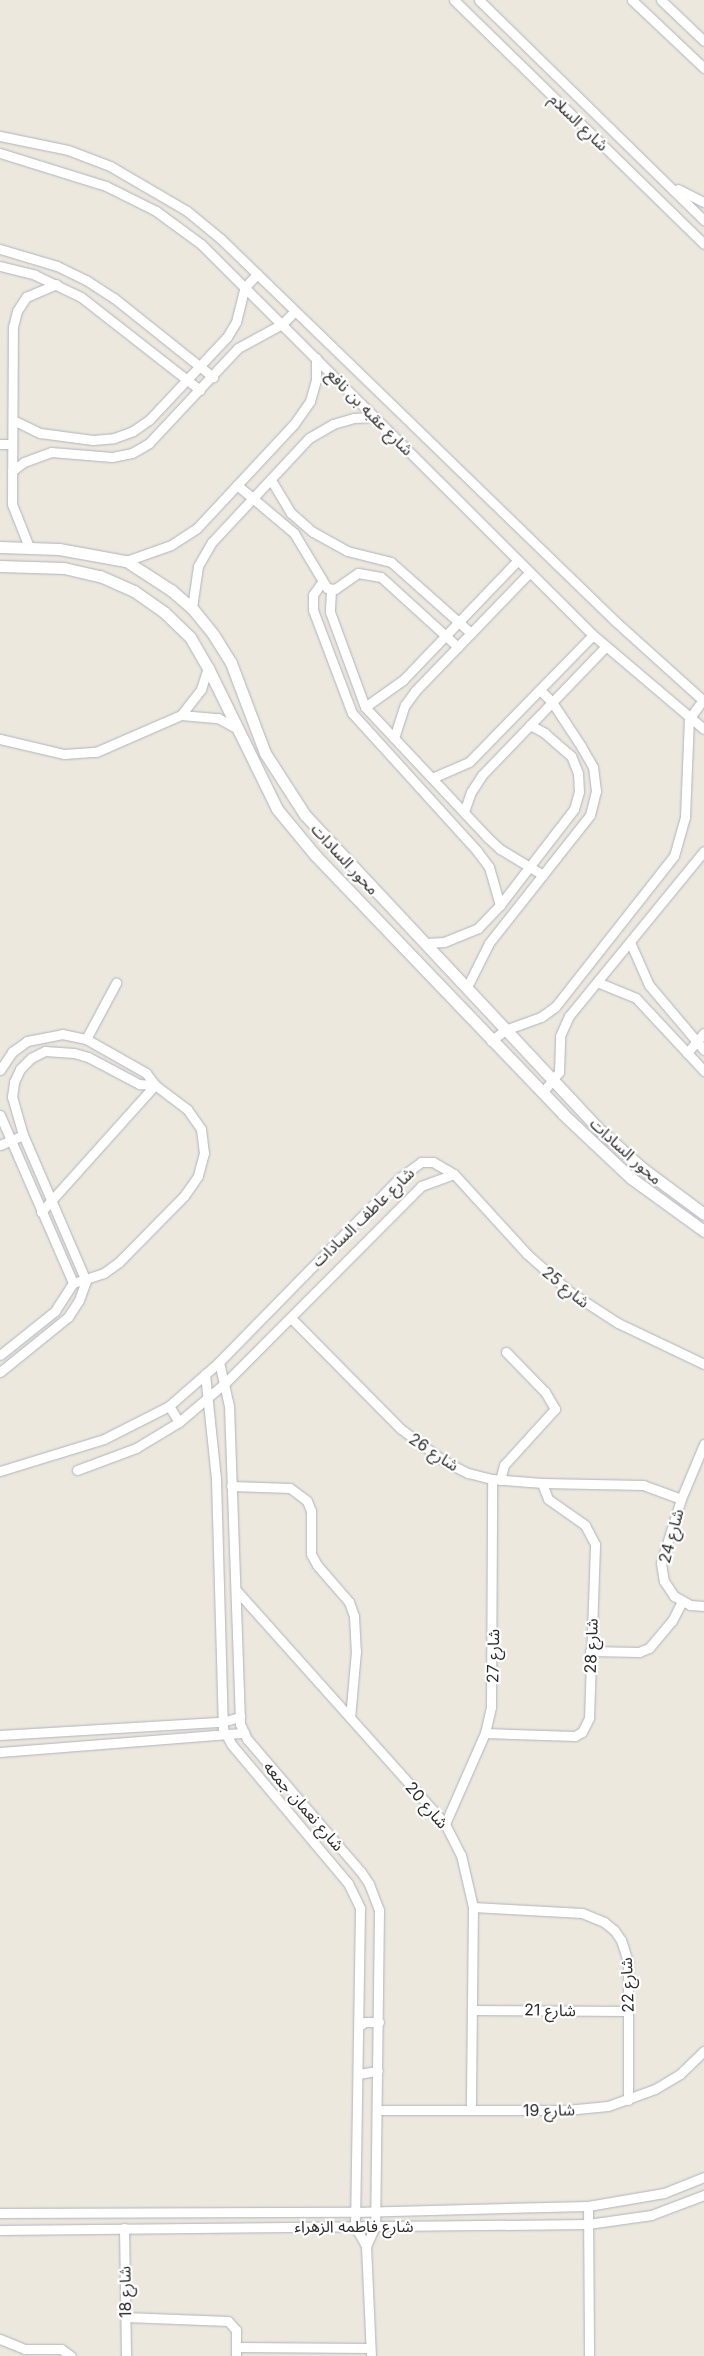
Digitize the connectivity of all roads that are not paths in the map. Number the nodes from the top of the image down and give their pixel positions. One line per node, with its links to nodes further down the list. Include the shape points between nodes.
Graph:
1 (454, 0): 10 (street, شارع السلام)
2 (479, 0): 9 (street, شارع السلام)
3 (632, 0): 6 (street)
4 (661, 0): 5 (street)
5 (703, 40)
6 (704, 68)
7 (0, 136): 16 (street, شارع عقبه بن نافع, via 68,150 150,186 187,211)
8 (0, 154): 18 (street, شارع عقبه بن نافع, via 106,186 156,211 201,244)
9 (661, 178): 10 (street); 11 (street); 12 (street, شارع السلام)
10 (649, 190): 13 (street, شارع السلام)
11 (704, 202)
12 (704, 220)
13 (704, 244)
14 (0, 250): 22 (street, via 57,266 86,280 114,298)
15 (0, 266): 17 (street)
16 (257, 274): 18 (street); 19 (street, شارع عقبه بن نافع)
17 (56, 284): 24 (street, via 102,311); 27 (street, via 26,297 16,310 13,327)
18 (244, 288): 20 (street, شارع عقبه بن نافع); 22 (street, via 236,322)
19 (296, 311): 20 (street); 53 (street, شارع عقبه بن نافع, via 615,621)
20 (282, 324): 21 (street, شارع عقبه بن نافع); 23 (street, via 238,348)
21 (316, 358): 26 (street, شارع عقبه بن نافع); 32 (street, via 316,380 302,413)
22 (200, 367): 23 (street); 24 (street)
23 (213, 377): 25 (street)
24 (188, 380): 25 (street); 27 (street, via 149,420 114,438 94,440 54,436)
25 (200, 390): 30 (street, via 149,443 132,452 112,457 51,452 24,462)
26 (375, 417): 31 (street, via 354,418 320,430); 37 (street, شارع عقبه بن نافع)
27 (13, 420): 29 (street)
28 (0, 444): 29 (street)
29 (12, 444): 30 (street)
30 (12, 471): 35 (street, via 12,504)
31 (271, 480): 33 (street); 36 (street, via 291,513 313,532 329,543)
32 (237, 485): 33 (street); 38 (street, via 196,528 170,545)
33 (252, 499): 42 (street, via 294,533); 44 (street, via 212,542 198,566)
34 (0, 547): 35 (street, محور السادات)
35 (29, 547): 38 (street, محور السادات, via 76,551)
36 (360, 556): 41 (street); 45 (street, via 379,557 401,569)
37 (518, 560): 40 (street, شارع عقبه بن نافع); 45 (street)
38 (126, 561): 44 (street, محور السادات)
39 (0, 566): 51 (street, محور السادات, via 64,568 100,576 134,591 164,612 190,637)
40 (530, 572): 46 (street); 47 (street, شارع عقبه بن نافع)
41 (358, 573): 43 (street); 48 (street, via 368,573 390,583)
42 (322, 582): 43 (street); 68 (street, via 313,595 313,610 352,713 477,851 489,867)
43 (331, 590): 55 (street, via 330,612)
44 (192, 608): 70 (street, محور السادات, via 214,634 231,663 265,753 283,785 329,843)
45 (459, 622): 46 (street); 48 (street)
46 (470, 633): 50 (street)
47 (593, 635): 49 (street, شارع عقبه بن نافع); 52 (street)
48 (446, 636): 50 (street); 55 (street, via 403,680)
49 (606, 646): 54 (street); 57 (street, شارع عقبه بن نافع)
50 (458, 647): 61 (street, via 405,705)
51 (208, 668): 56 (street, via 201,690); 59 (street, محور السادات)
52 (540, 690): 54 (street); 63 (street, via 469,762)
53 (703, 700): 57 (street)
54 (552, 702): 58 (street); 67 (street, via 593,768 596,791 590,815)
55 (365, 707): 61 (street)
56 (181, 715): 59 (street, via 218,718); 62 (street, via 96,752 64,754)
57 (689, 719): 60 (street, شارع عقبه بن نافع); 74 (street, via 685,817 674,856 555,1007 541,1017)
58 (530, 725): 64 (street, via 482,775 470,792); 66 (street, via 545,733 571,756 578,773 579,792 574,809)
59 (234, 727): 77 (street, محور السادات, via 277,809 315,855)
60 (704, 728)
61 (394, 738): 63 (street)
62 (0, 739)
63 (432, 778): 64 (street)
64 (464, 812): 66 (street, via 500,849)
65 (704, 851): 69 (street)
66 (531, 866): 67 (street); 68 (street)
67 (543, 876): 73 (street, via 480,956)
68 (500, 905): 70 (street, via 478,928 462,937)
69 (630, 942): 71 (street); 78 (street, via 649,985)
70 (426, 944): 73 (street, محور السادات)
71 (597, 982): 80 (street, via 636,998); 84 (street, via 565,1022 559,1043 560,1067)
72 (116, 983): 76 (street)
73 (467, 987): 74 (street, محور السادات)
74 (505, 1030): 77 (street); 84 (street, محور السادات)
75 (704, 1032): 78 (street)
76 (86, 1039): 83 (street, via 62,1034 27,1041 12,1052); 85 (street, via 146,1073)
77 (491, 1041): 86 (street, محور السادات)
78 (696, 1042): 79 (street); 80 (street)
79 (704, 1050)
80 (687, 1053): 82 (street)
81 (704, 1057): 82 (street)
82 (701, 1068)
83 (0, 1070)
84 (555, 1080): 86 (street); 93 (street, محور السادات, via 601,1131 635,1162)
85 (155, 1085): 88 (street, via 139,1084 88,1056 45,1052 31,1058 20,1069 14,1082 12,1097); 91 (street); 95 (street, via 187,1109 201,1129 204,1153 198,1176 184,1196 118,1262)
86 (542, 1093): 94 (street, محور السادات, via 631,1178)
87 (0, 1115): 89 (street)
88 (23, 1135): 89 (street); 91 (street)
89 (4, 1143): 92 (street)
90 (454, 1174): 97 (street, شارع عاطف السادات, via 421,1186); 100 (street, شارع عاطف السادات, via 433,1162 421,1162 411,1168); 101 (street, شارع 25, via 528,1254 570,1292 618,1323)
91 (51, 1201): 92 (street); 95 (street)
92 (41, 1212): 96 (street)
93 (704, 1214)
94 (704, 1231)
95 (86, 1281): 96 (street); 102 (street, via 80,1300 68,1317)
96 (73, 1283): 99 (street, via 55,1311)
97 (292, 1318): 104 (street, شارع عاطف السادات); 111 (street, شارع 26, via 422,1446 468,1473)
98 (506, 1352): 111 (street, via 550,1398 555,1409 504,1464)
99 (0, 1356)
100 (219, 1362): 103 (street, شارع عاطف السادات); 104 (street, شارع نعمان جمعه)
101 (704, 1364)
102 (0, 1372)
103 (206, 1374): 105 (street, شارع نعمان جمعه); 106 (street, شارع عاطف السادات)
104 (225, 1383): 105 (street, شارع عاطف السادات); 113 (street, شارع نعمان جمعه)
105 (210, 1398): 107 (street, شارع عاطف السادات); 121 (street, شارع نعمان جمعه, via 216,1478)
106 (169, 1406): 107 (street); 110 (street, شارع عاطف السادات, via 104,1440)
107 (179, 1422): 109 (street, شارع عاطف السادات, via 136,1448)
108 (704, 1444): 114 (street, شارع 24)
109 (77, 1470)
110 (0, 1471)
111 (496, 1480): 112 (street, شارع 26); 123 (street, شارع 27, via 493,1681)
112 (542, 1484): 114 (street, شارع 26, via 643,1485); 118 (street, شارع 28, via 548,1499 585,1525 595,1544)
113 (231, 1486): 115 (street, شارع نعمان جمعه); 120 (street, via 290,1488 307,1501 311,1511 311,1554 349,1602 354,1616 356,1650)
114 (681, 1499): 116 (street, شارع 24, via 661,1563 668,1589)
115 (236, 1590): 119 (street, شارع نعمان جمعه); 120 (street, شارع 20)
116 (682, 1601): 117 (street); 118 (street, via 672,1621 649,1648 639,1652)
117 (704, 1606)
118 (590, 1651): 123 (street, شارع 28, via 589,1718 582,1732 567,1736)
119 (240, 1717): 121 (street); 122 (street, شارع نعمان جمعه)
120 (350, 1718): 127 (street, شارع 20)
121 (222, 1722): 124 (street); 125 (street, شارع نعمان جمعه)
122 (244, 1733): 125 (street); 131 (street, شارع نعمان جمعه, via 369,1884 379,1910)
123 (485, 1733): 127 (street, شارع 27)
124 (0, 1735)
125 (226, 1737): 126 (street); 132 (street, شارع نعمان جمعه, via 355,1895 361,1923)
126 (0, 1752)
127 (445, 1824): 128 (street, شارع 20, via 461,1855)
128 (473, 1907): 129 (street, شارع 20); 130 (street, شارع 22, via 582,1913 604,1922 621,1940 626,1951)
129 (472, 2010): 130 (street, شارع 21); 138 (street, شارع 20)
130 (628, 2011): 136 (street, شارع 22)
131 (379, 2022): 132 (street, via 365,2022); 134 (street, شارع نعمان جمعه)
132 (359, 2026): 135 (street, شارع نعمان جمعه)
133 (704, 2051): 136 (street, شارع 19, via 680,2074)
134 (378, 2071): 135 (street); 137 (street, شارع نعمان جمعه)
135 (358, 2074): 143 (street, شارع نعمان جمعه)
136 (628, 2100): 138 (street, شارع 19, via 587,2109)
137 (378, 2110): 138 (street, شارع 19); 142 (street, شارع نعمان جمعه)
138 (471, 2110)
139 (704, 2177): 141 (street, شارع فاطمه الزهراء, via 655,2195)
140 (704, 2195): 145 (street, شارع فاطمه الزهراء, via 651,2215)
141 (588, 2206): 142 (street, شارع فاطمه الزهراء); 145 (street)
142 (376, 2211): 143 (street, شارع فاطمه الزهراء); 147 (street, شارع نعمان جمعه)
143 (355, 2212): 144 (street, شارع فاطمه الزهراء); 146 (street, شارع نعمان جمعه)
144 (0, 2213)
145 (588, 2224): 147 (street, شارع فاطمه الزهراء); 157 (street)
146 (355, 2226): 147 (street, شارع فاطمه الزهراء); 148 (street, شارع فاطمه الزهراء); 150 (street, شارع نعمان جمعه)
147 (375, 2226): 150 (street, شارع نعمان جمعه)
148 (124, 2228): 149 (street, شارع فاطمه الزهراء); 151 (street, شارع 18)
149 (0, 2230)
150 (366, 2246): 154 (street, شارع نعمان جمعه)
151 (125, 2317): 153 (street, via 222,2319 236,2330); 156 (street, شارع 18)
152 (0, 2339): 155 (street, via 24,2349 61,2349)
153 (236, 2352): 154 (street)
154 (370, 2352)
155 (70, 2356)
156 (126, 2356)
157 (589, 2356)

